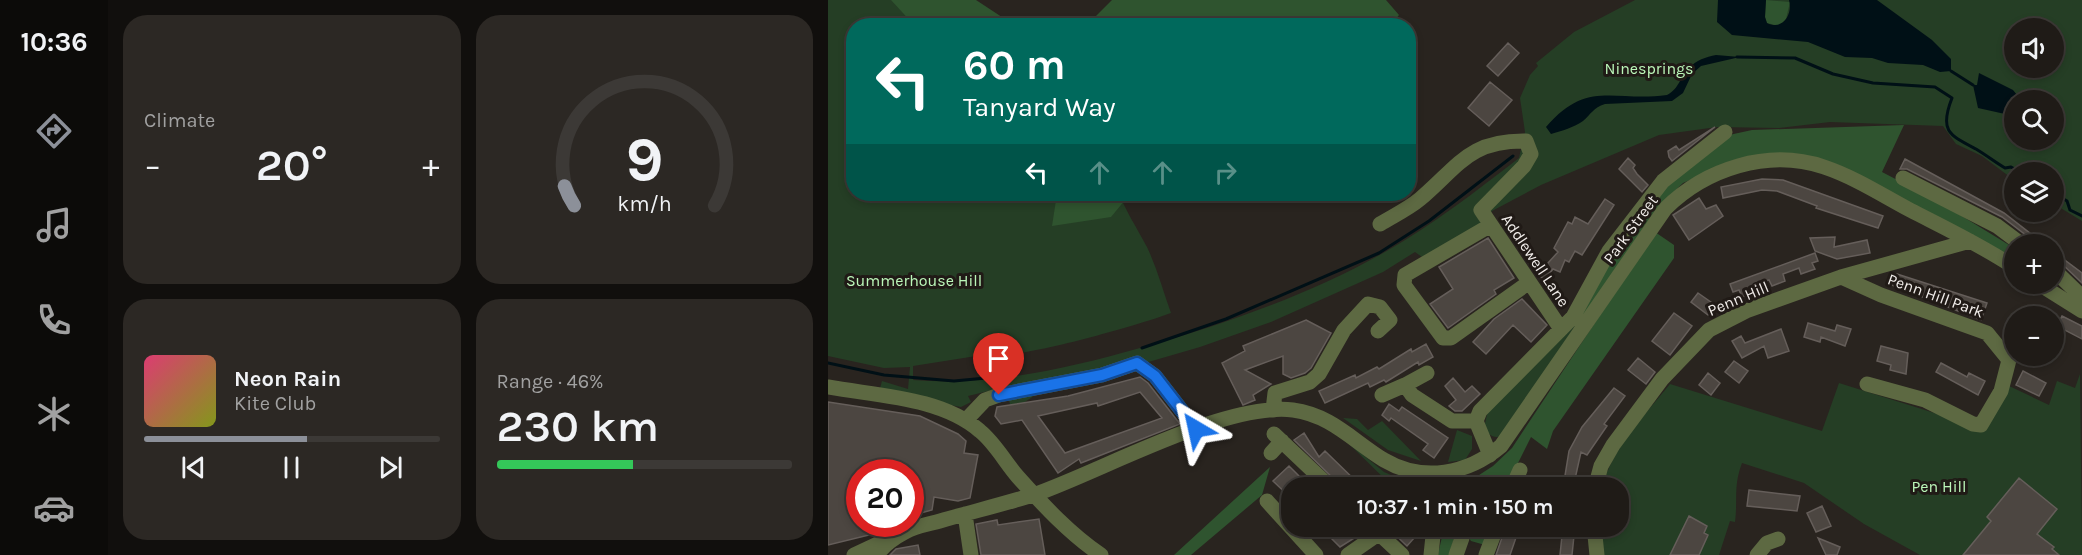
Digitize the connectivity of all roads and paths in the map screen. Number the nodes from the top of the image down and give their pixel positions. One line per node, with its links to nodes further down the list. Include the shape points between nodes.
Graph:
1 (1725, 132): 14 (street, Addlewell Lane, via 1663,181 1610,251 1573,317)
2 (1903, 178): 5 (street)
3 (1380, 224): 4 (street, Addlewell Lane, via 1418,200 1468,154 1502,141 1526,141 1531,154 1524,166 1481,210)
4 (1491, 225): 10 (street, Addlewell Lane); 10 (street, via 1405,275 1404,285 1443,338 1451,338)
5 (2008, 234)
6 (1970, 241): 7 (street, Park Street); 8 (street, Penn Hill); 26 (street, Park Street, via 1860,183 1812,164 1774,161 1718,172 1687,190 1661,214 1512,430)
7 (2004, 261)
8 (1841, 277): 17 (street, Penn Hill Park, via 1987,333 2009,360 2001,391 1981,425 1925,400); 32 (street, Penn Hill, via 1721,322 1694,342 1613,445)
9 (2064, 280): 12 (street)
10 (1528, 283): 14 (street, Addlewell Lane)
11 (2056, 294): 13 (street)
12 (2082, 297)
13 (2082, 311)
14 (1561, 329): 23 (street, Addlewell Lane, via 1480,411)
15 (1378, 332): 21 (street, via 1390,320 1380,307 1368,304 1344,330 1320,374 1310,382 1275,393)
16 (1427, 373): 18 (street)
17 (1867, 384)
18 (1405, 385): 20 (street); 23 (street, via 1412,395 1452,422)
19 (828, 387): 22 (street, via 941,409)
20 (1382, 395)
21 (1273, 410): 24 (street); 29 (street, via 1314,414 1334,423 1398,468)
22 (966, 420): 24 (street, via 992,397 1102,375 1137,363 1155,376); 33 (street, via 981,431)
23 (1476, 421): 26 (street)
24 (1196, 429): 33 (street)
25 (1271, 453): 28 (street, via 1278,438)
26 (1490, 455): 30 (street)
27 (1520, 470): 31 (street)
28 (1319, 477)
29 (1426, 477)
30 (1448, 477)
31 (1517, 477)
32 (1598, 477)
33 (1034, 494): 35 (street); 49 (street, via 1081,542)
34 (1267, 501): 50 (street)
35 (965, 514): 36 (street); 48 (street)
36 (924, 526)
37 (892, 537): 46 (street)
38 (898, 537): 47 (street)
39 (1367, 537): 51 (street)
40 (1382, 537): 52 (street)
41 (1433, 537): 53 (street)
42 (1493, 537): 55 (street)
43 (1595, 537): 56 (street)
44 (1462, 538): 54 (street)
45 (1768, 539): 57 (street)
46 (854, 555)
47 (877, 555)
48 (971, 555)
49 (1101, 555)
50 (1316, 555)
51 (1348, 555)
52 (1402, 555)
53 (1431, 555)
54 (1456, 555)
55 (1486, 555)
56 (1597, 555)
57 (1757, 555)

